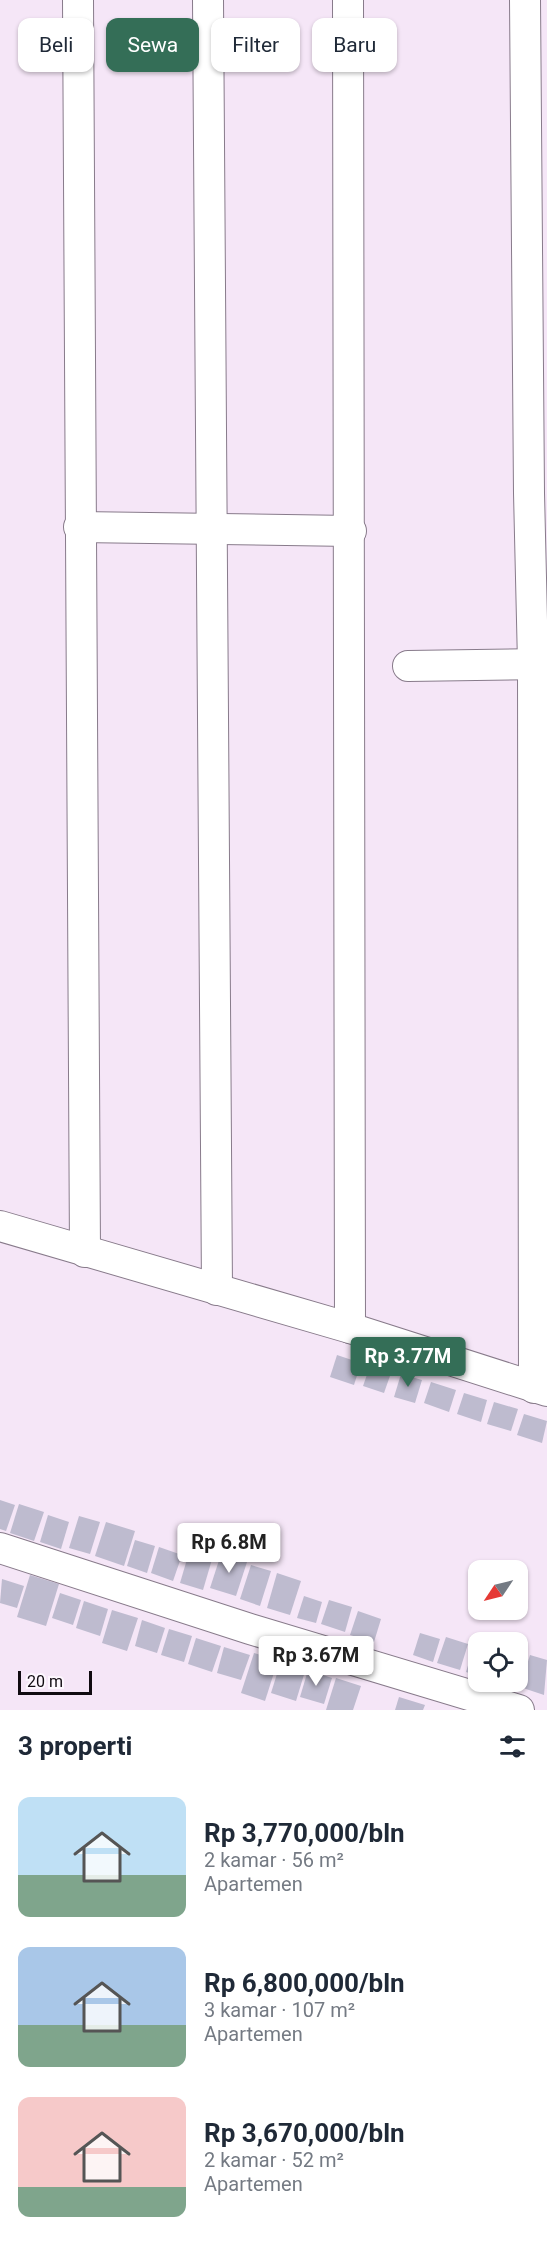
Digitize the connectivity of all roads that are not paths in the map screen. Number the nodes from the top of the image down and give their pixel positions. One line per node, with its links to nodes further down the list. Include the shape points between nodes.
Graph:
1 (78, 0): 5 (street)
2 (208, 0): 6 (street)
3 (348, 0): 7 (street)
4 (525, 0): 8 (street, via 529,469)
5 (80, 527): 6 (street); 11 (street)
6 (210, 528): 7 (street); 12 (street)
7 (351, 531): 13 (street)
8 (540, 664): 9 (street); 14 (street)
9 (408, 666)
10 (0, 1226): 11 (street)
11 (85, 1252): 12 (street)
12 (217, 1290): 13 (street)
13 (350, 1328): 14 (street)
14 (541, 1389)
15 (0, 1548): 16 (street)
16 (519, 1710)

